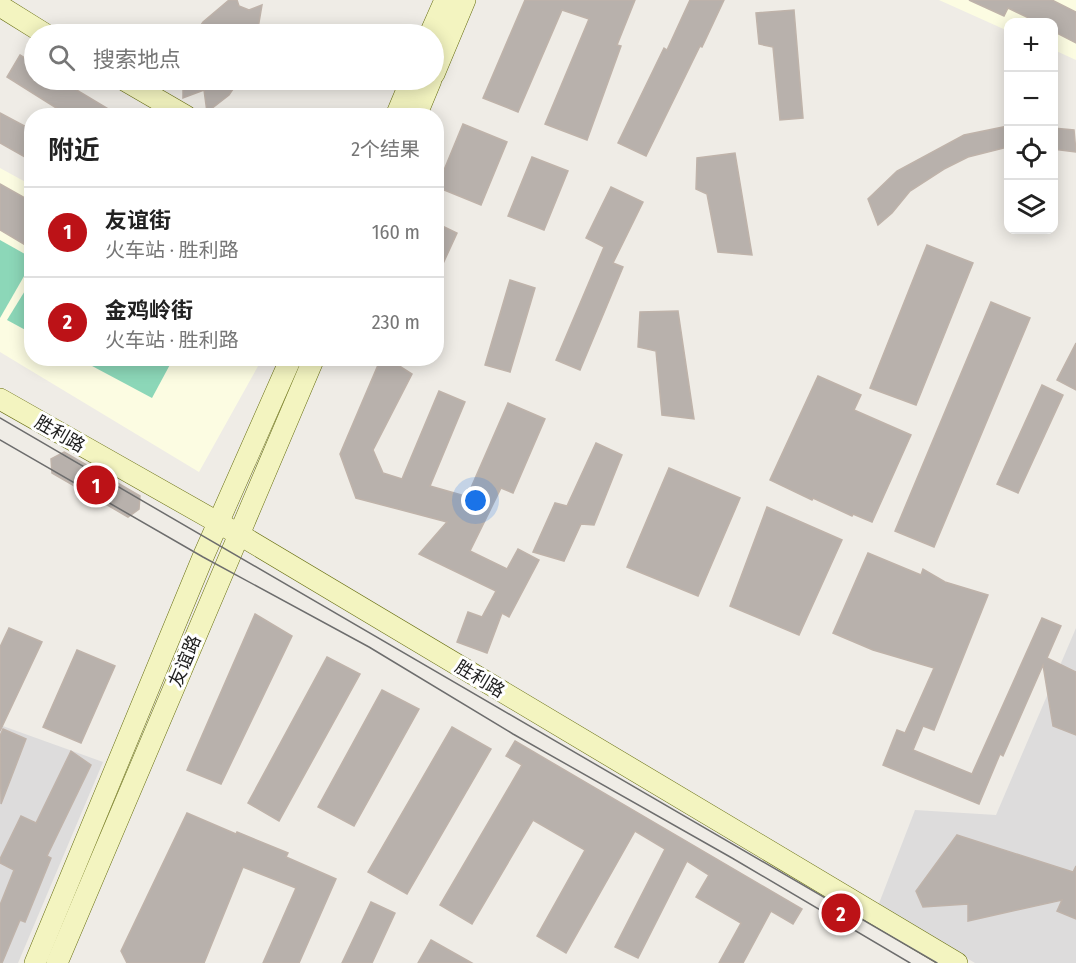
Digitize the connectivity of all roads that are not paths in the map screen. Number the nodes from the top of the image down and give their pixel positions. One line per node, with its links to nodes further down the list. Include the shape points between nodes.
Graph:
1 (445, 0): 5 (main road)
2 (465, 0): 6 (main road)
3 (0, 6): 4 (main road)
4 (29, 24)
5 (434, 24)
6 (444, 50)
7 (141, 90): 10 (main road)
8 (407, 90): 11 (main road)
9 (427, 90): 12 (main road)
10 (172, 108)
11 (399, 108)
12 (419, 108)
13 (287, 366): 16 (main road, 友谊路)
14 (311, 366): 17 (main road, 友谊路)
15 (0, 399): 16 (main road, 胜利路)
16 (218, 524): 17 (main road, 胜利路); 18 (main road, 友谊路)
17 (240, 535): 19 (main road, 友谊路); 20 (main road, 胜利路)
18 (35, 963)
19 (57, 963)
20 (957, 963)

